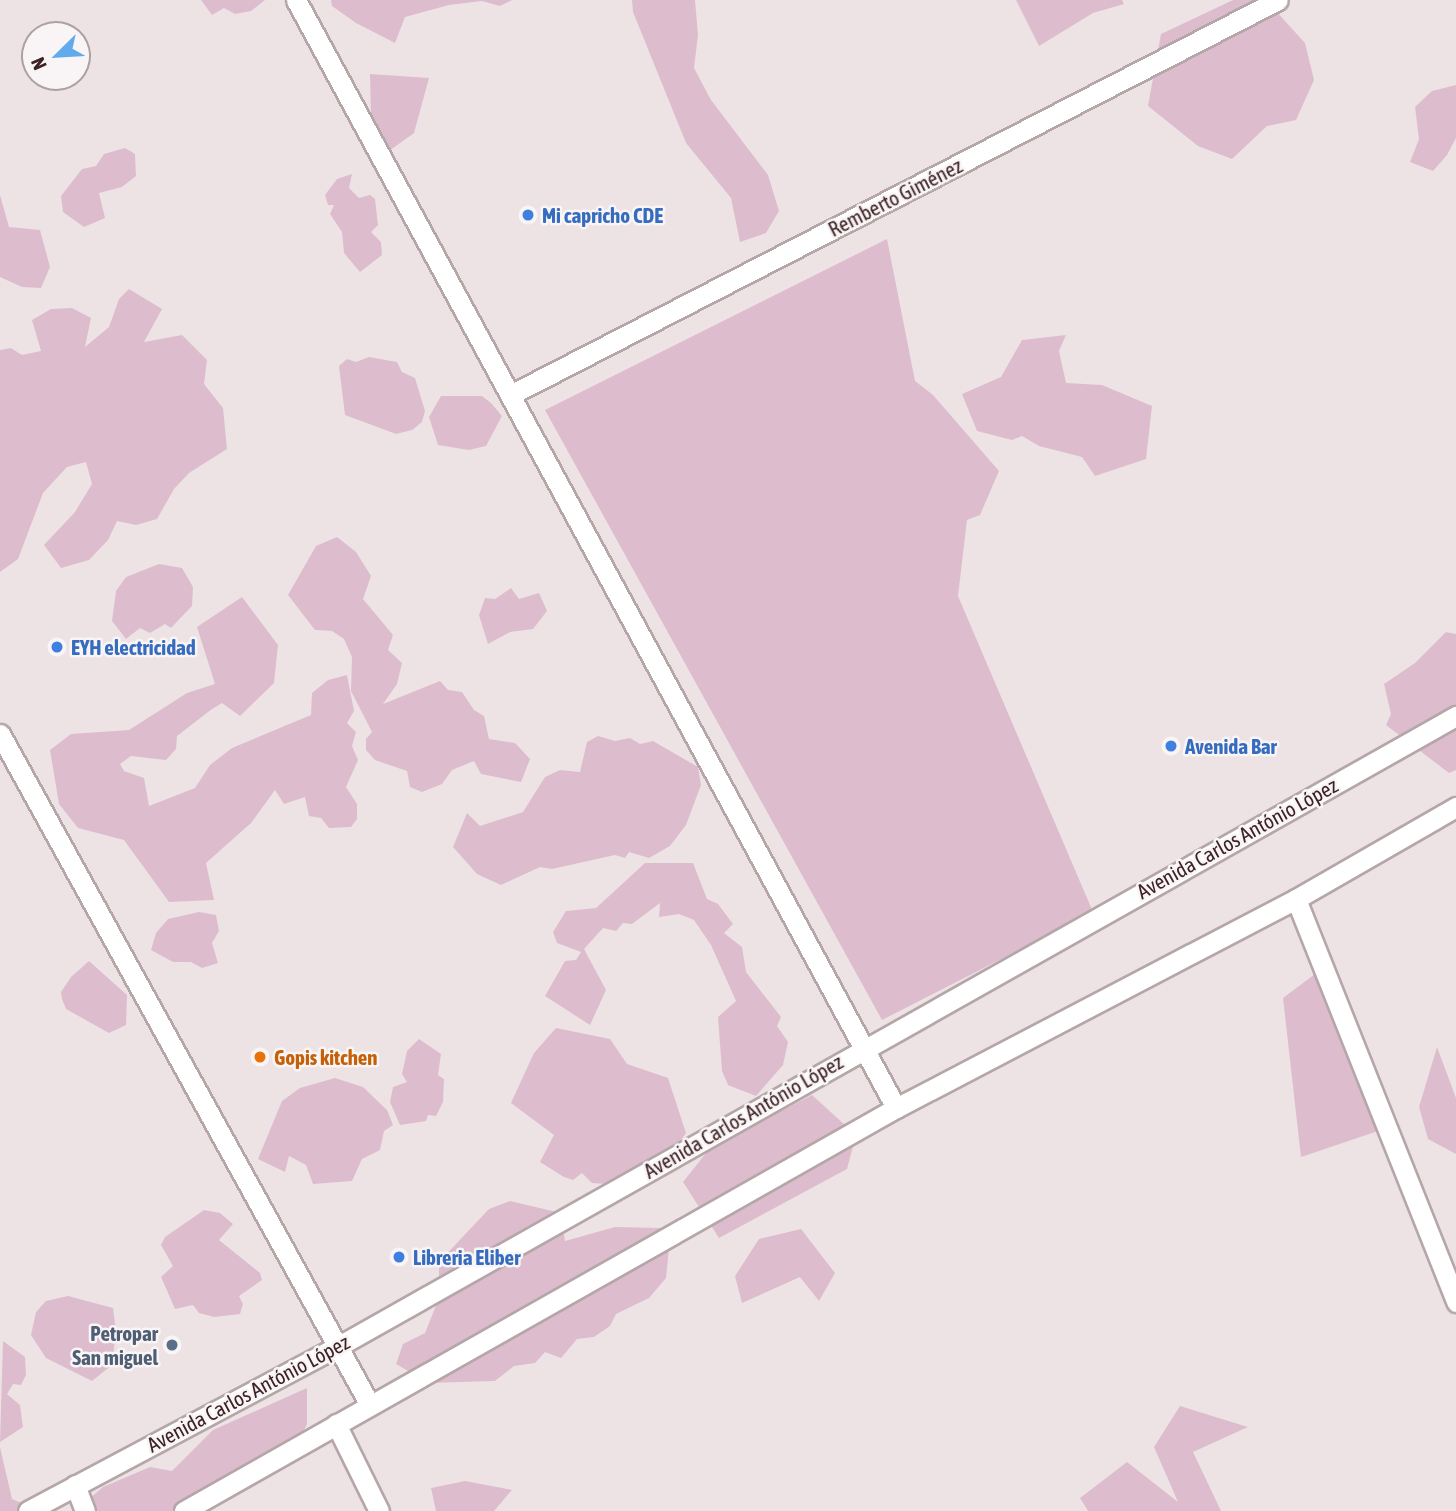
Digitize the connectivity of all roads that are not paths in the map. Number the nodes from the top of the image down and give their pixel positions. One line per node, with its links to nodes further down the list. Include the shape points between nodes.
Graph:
1 (296, 0): 3 (street)
2 (1278, 0): 3 (street, Remberto Giménez)
3 (512, 394): 8 (street)
4 (1456, 716): 8 (street, Avenida Carlos António López)
5 (0, 734): 11 (street)
6 (1456, 807): 7 (street)
7 (1296, 899): 9 (street); 10 (street)
8 (865, 1046): 9 (street); 11 (street, Avenida Carlos António López)
9 (896, 1108): 12 (street)
10 (1456, 1303)
11 (337, 1347): 12 (street); 14 (street, Avenida Carlos António López)
12 (369, 1405): 13 (street)
13 (336, 1424): 17 (street); 18 (street)
14 (75, 1485): 15 (street, Avenida Carlos António López); 16 (street)
15 (28, 1511)
16 (85, 1511)
17 (184, 1511)
18 (379, 1511)

